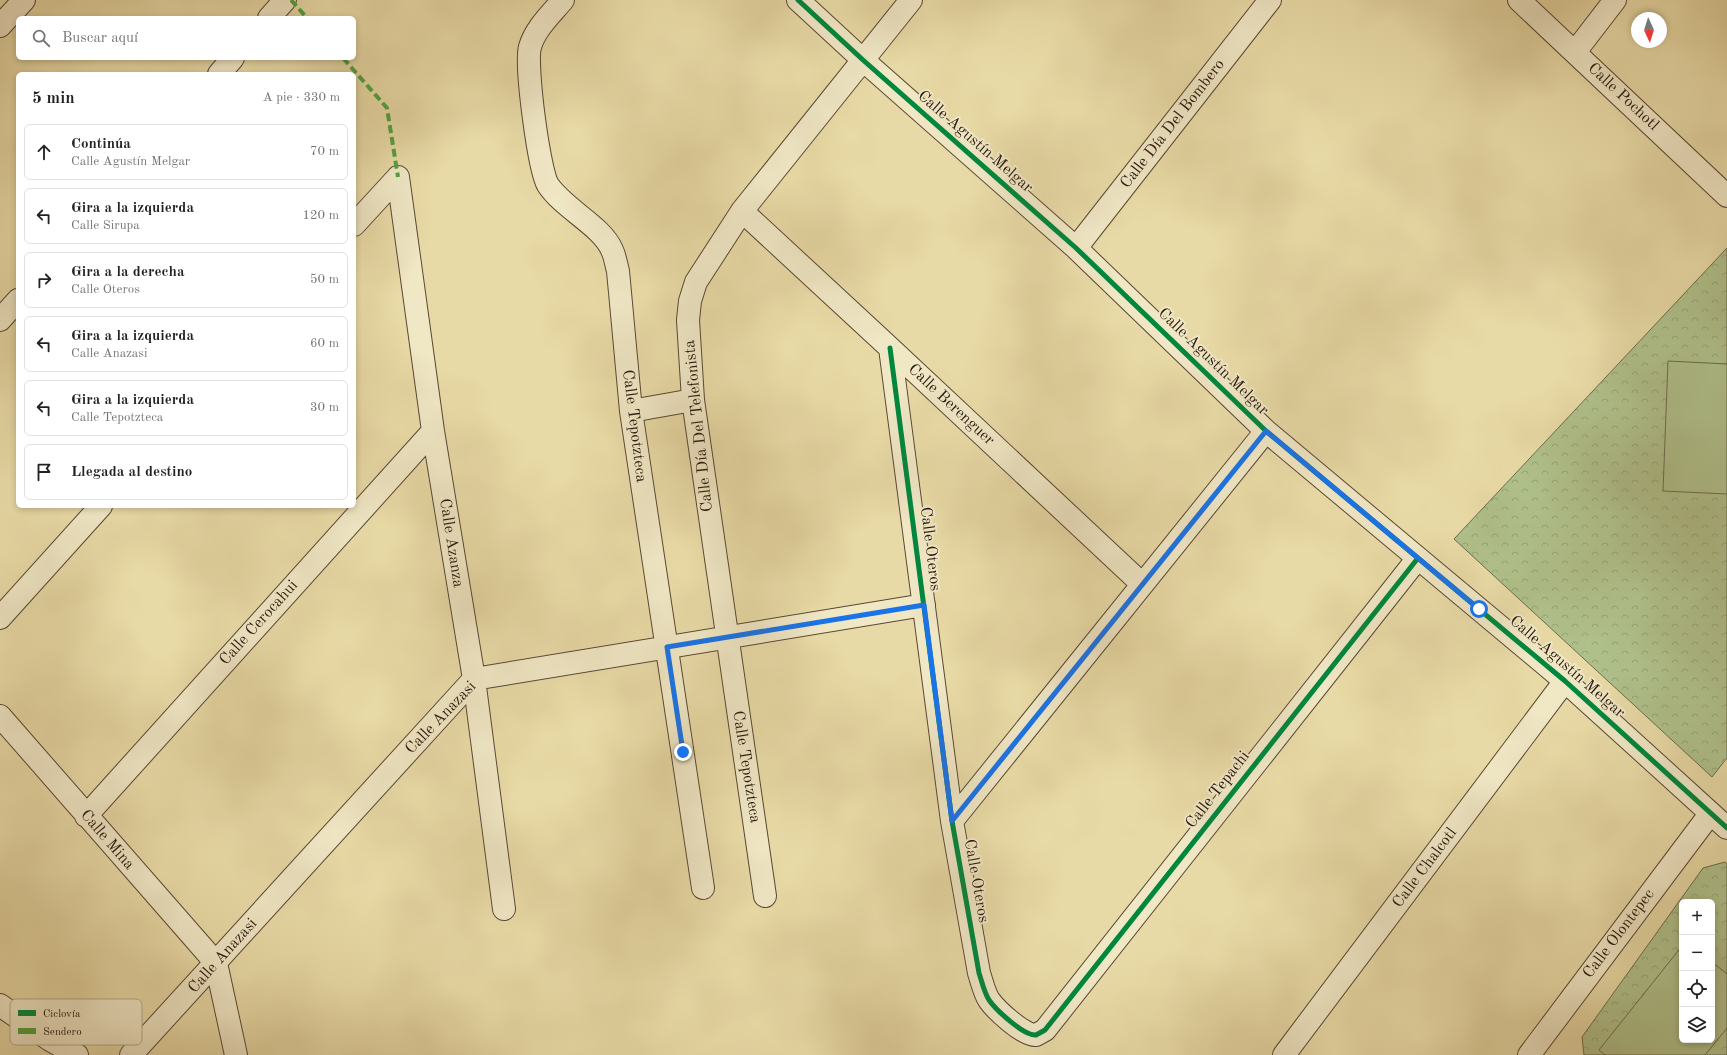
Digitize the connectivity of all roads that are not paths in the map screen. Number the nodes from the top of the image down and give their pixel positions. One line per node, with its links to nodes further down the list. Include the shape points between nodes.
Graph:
1 (24, 0): 10 (street)
2 (285, 0): 9 (street)
3 (563, 0): 23 (street, Calle Tepotzteca, via 536,32 529,48 541,166 548,184 560,199 600,234 612,249 618,271)
4 (798, 0): 13 (street, Calle Agustín Melgar)
5 (911, 0): 13 (street, Calle Día Del Telefonista)
6 (1270, 0): 18 (street, Calle Día Del Bombero)
7 (1518, 0): 11 (street, Calle Pochotl)
8 (1614, 0): 11 (street)
9 (271, 16)
10 (0, 26)
11 (1575, 52): 15 (street, Calle Pochotl)
12 (231, 60): 14 (street)
13 (863, 60): 16 (street, Calle Día Del Telefonista); 18 (street, Calle Agustín Melgar)
14 (221, 72)
15 (1727, 196)
16 (742, 211): 21 (street, Calle Berenguer); 22 (street, Calle Día Del Telefonista, via 696,282 690,301 688,320)
17 (356, 223): 24 (street, Calle Azanza, via 398,176)
18 (1076, 248): 25 (street, Calle Agustín Melgar)
19 (16, 302): 20 (street)
20 (0, 320)
21 (890, 348): 28 (street, Calle Berenguer); 29 (street, Calle Oteros)
22 (693, 400): 23 (street); 31 (street, Calle Día Del Telefonista)
23 (631, 411): 32 (street, Calle Tepotzteca)
24 (433, 431): 33 (street, Calle Azanza); 37 (street, Calle Cerocahui)
25 (1266, 431): 27 (street, Calle Agustín Melgar); 28 (street)
26 (99, 508): 30 (street)
27 (1418, 558): 34 (street, Calle Agustín Melgar); 46 (street, Calle Tepachi, via 1044,1030)
28 (1142, 584): 38 (street)
29 (924, 605): 31 (street, Calle Anazasi); 38 (street, Calle Oteros)
30 (0, 618)
31 (726, 637): 32 (street, Calle Anazasi); 41 (street, Calle Tepotzteca)
32 (667, 647): 33 (street, Calle Anazasi); 40 (street, Calle Tepotzteca)
33 (474, 679): 42 (street, Calle Azanza); 43 (street, Calle Anazasi)
34 (1565, 681): 36 (street, Calle Agustín Melgar); 53 (street, Calle Chalcotl)
35 (0, 716): 37 (street, Calle Mina)
36 (1710, 814): 39 (street, Calle Agustín Melgar); 54 (street, Calle Olontepec)
37 (86, 816): 43 (street, Calle Mina)
38 (952, 821): 46 (street, Calle Oteros, via 984,989 995,1008 1027,1034)
39 (1727, 828)
40 (703, 888)
41 (766, 896)
42 (504, 909)
43 (216, 964): 47 (street, Calle Anazasi); 52 (street)
44 (0, 1005): 45 (street)
45 (10, 1012)
46 (1036, 1035)
47 (142, 1043)
48 (59, 1045): 50 (street)
49 (140, 1045): 51 (street, Calle Anazasi)
50 (77, 1055)
51 (131, 1055)
52 (236, 1055)
53 (1284, 1055)
54 (1529, 1055)

